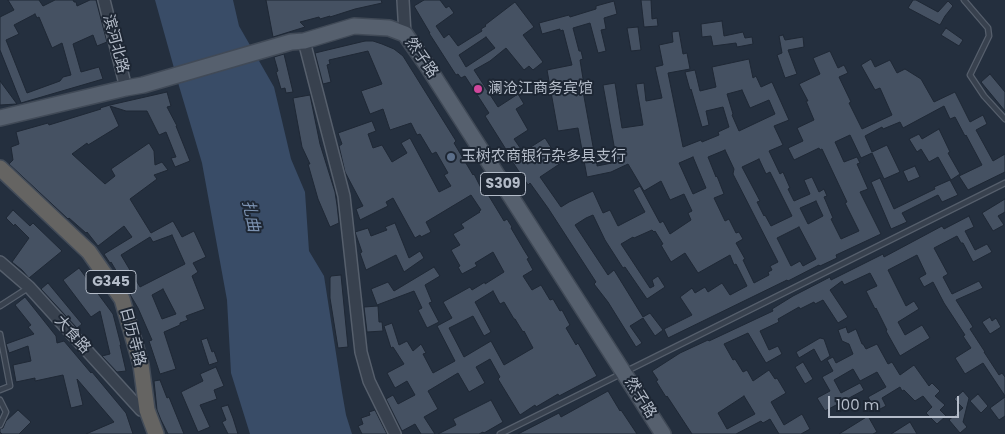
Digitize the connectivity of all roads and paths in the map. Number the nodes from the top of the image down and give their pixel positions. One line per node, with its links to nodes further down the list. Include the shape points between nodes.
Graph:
1 (104, 0): 6 (street, 滨河北路)
2 (404, 0): 4 (street)
3 (964, 0): 8 (lane, via 988,28 989,36 970,75)
4 (405, 34): 5 (main road, 然子路, via 389,28 354,26); 16 (main road, 然子路 / S309)
5 (298, 42): 6 (main road, 然子路); 23 (street, via 344,196 361,352 369,381)
6 (126, 88): 7 (main road, 然子路)
7 (0, 118)
8 (1005, 119)
9 (0, 168): 22 (highway, 日历寺路 / G345, via 89,252 122,298 141,365 147,410)
10 (0, 179): 19 (highway, 日历寺路 / G345, via 82,257 117,301)
11 (1005, 183): 16 (lane)
12 (0, 262): 13 (street, 大食路)
13 (29, 287): 14 (lane); 19 (street, 大食路)
14 (0, 307)
15 (0, 334): 17 (lane, via 10,386)
16 (624, 372): 24 (lane); 25 (main road, 然子路 / S309)
17 (0, 390)
18 (0, 400): 20 (lane, via 6,412)
19 (141, 410): 21 (highway, 日历寺路 / G345)
20 (0, 424)
21 (149, 434)
22 (156, 434)
23 (395, 434)
24 (500, 434)
25 (663, 434)

